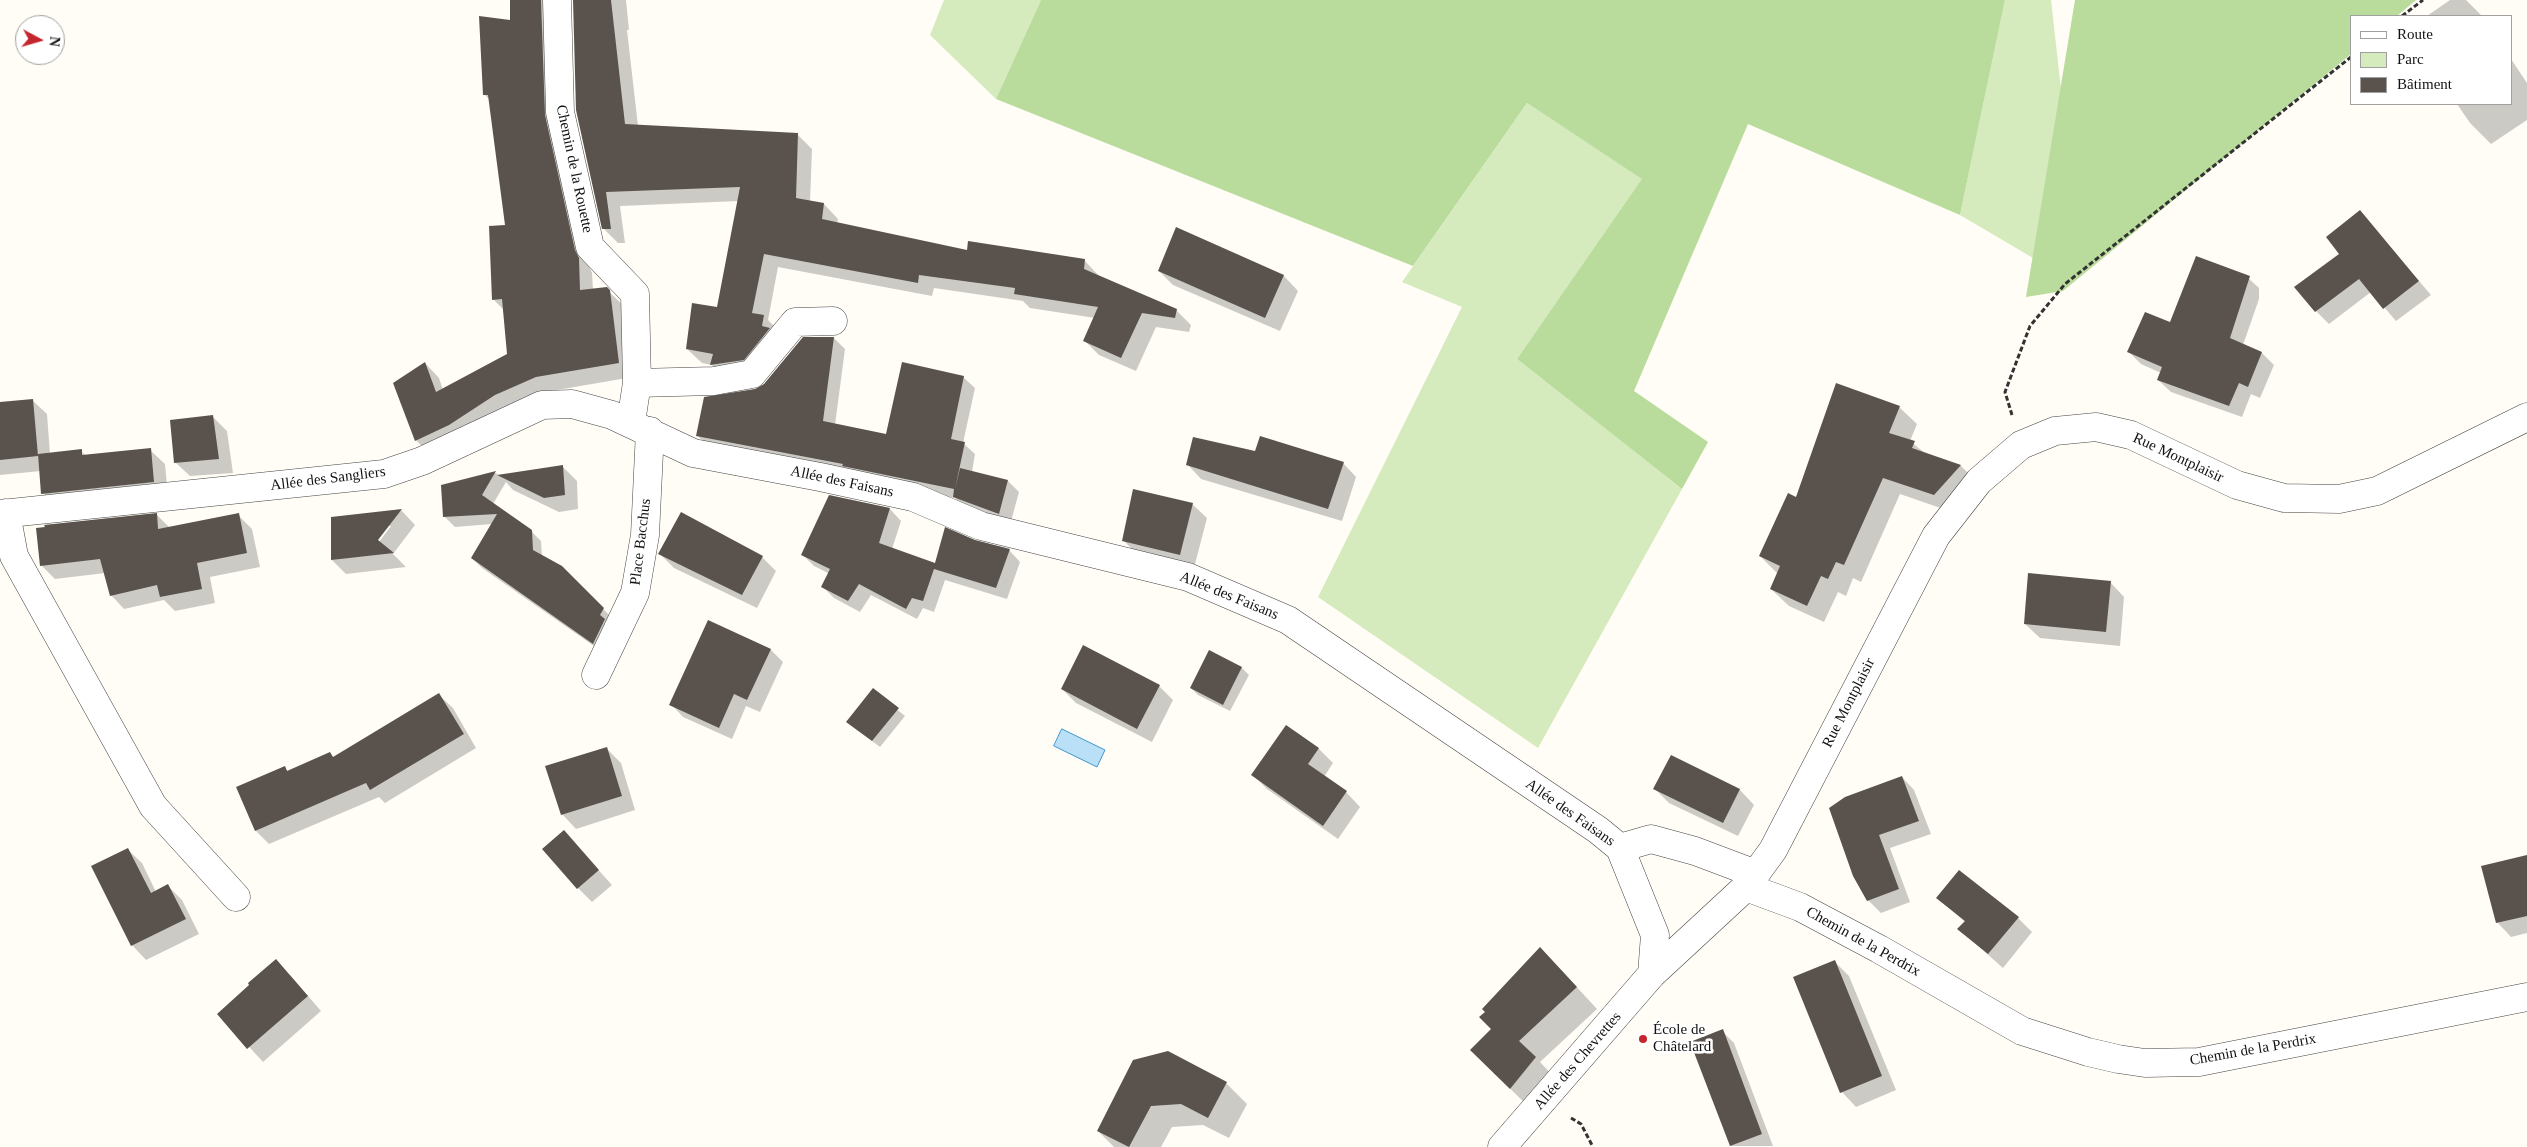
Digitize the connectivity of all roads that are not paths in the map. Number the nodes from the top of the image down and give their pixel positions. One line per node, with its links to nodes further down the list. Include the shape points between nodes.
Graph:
1 (557, 0): 2 (street, Chemin de la Rouette, via 560,112)
2 (590, 247): 4 (street, Place Bacchus, via 635,294)
3 (833, 321): 4 (street, via 795,322 752,374 714,381)
4 (637, 382): 6 (street, Place Bacchus)
5 (2527, 417): 11 (street, Rue Montplaisir, via 2377,491 2339,499 2284,498 2237,485 2131,435 2096,427 2055,431 2021,445 1979,481 1936,536 1773,850)
6 (641, 427): 7 (street, Allée des Sangliers); 8 (street, Allée des Sangliers, via 572,404 542,406 384,474); 9 (street, Place Bacchus, via 645,535 635,593)
7 (693, 453): 10 (street, Allée des Faisans, via 820,476 913,498 981,526 1188,576 1288,620)
8 (3, 513): 12 (street, via 14,556 152,806)
9 (596, 675)
10 (1620, 848): 11 (street, Chemin de la Perdrix, via 1651,839 1695,851); 13 (street, via 1655,935)
11 (1751, 880): 13 (street, Rue Montplaisir); 14 (street, Chemin de la Perdrix, via 2022,1031 2088,1052 2145,1063 2199,1062)
12 (236, 897)
13 (1652, 974): 15 (street, Allée des Chevrettes)
14 (2527, 997)
15 (1502, 1147)

